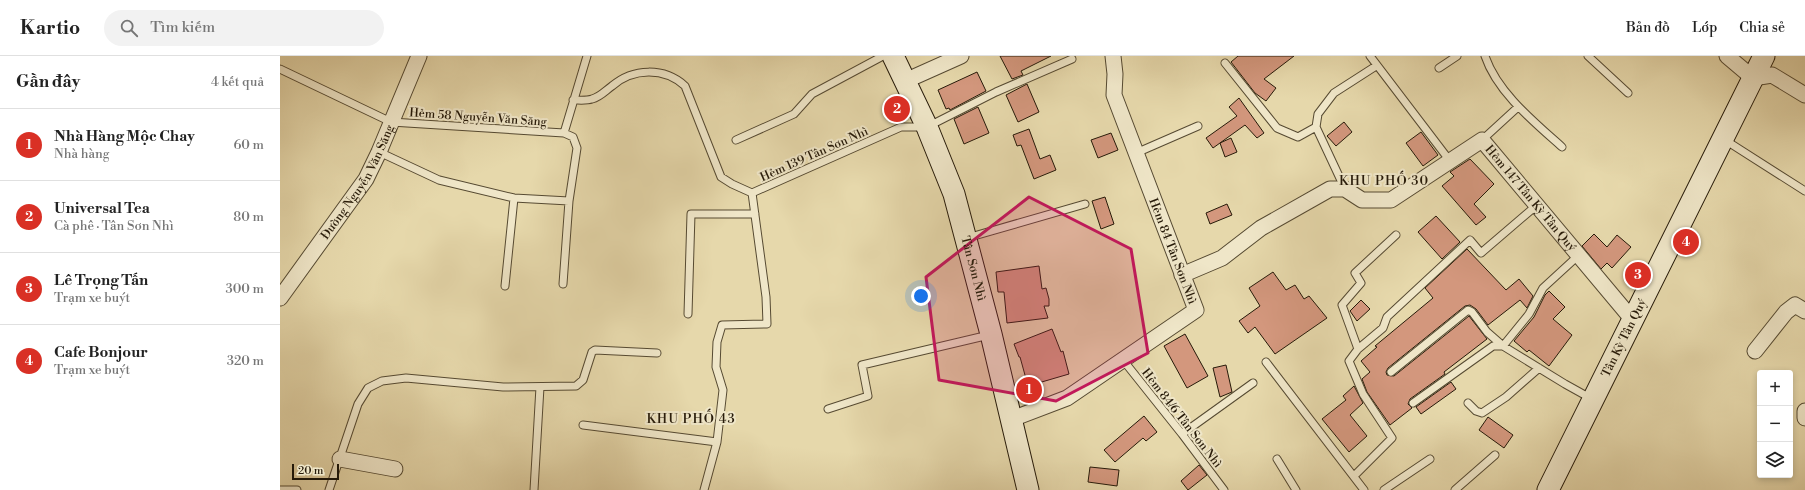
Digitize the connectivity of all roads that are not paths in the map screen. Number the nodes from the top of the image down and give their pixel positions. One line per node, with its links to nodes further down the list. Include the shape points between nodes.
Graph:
1 (419, 56): 24 (street, Đường Nguyễn Văn Săng)
2 (587, 56): 22 (lane)
3 (883, 56): 30 (lane, via 812,94 794,114)
4 (893, 56): 19 (main road, Tân Sơn Nhì)
5 (961, 56): 19 (street)
6 (1114, 56): 34 (street, Hẻm 84 Tân Sơn Nhì, via 1114,95)
7 (1370, 56): 15 (lane)
8 (1457, 56): 16 (lane)
9 (1485, 56): 23 (lane, via 1489,66)
10 (1588, 56): 20 (lane)
11 (1727, 56): 18 (street)
12 (1764, 56): 18 (main road, Tân Kỳ Tân Quý)
13 (1072, 59): 26 (lane, via 996,92)
14 (1226, 63): 27 (lane, via 1277,128 1298,138)
15 (1376, 66): 27 (lane, via 1334,93 1318,114); 35 (lane)
16 (1439, 68)
17 (280, 69): 24 (lane)
18 (1753, 78): 21 (street, via 1772,76); 29 (main road, Tân Kỳ Tân Quý)
19 (905, 82): 26 (main road, Tân Sơn Nhì)
20 (1628, 93)
21 (1805, 95)
22 (573, 100): 28 (lane); 38 (lane, via 591,100 636,73 652,72 677,79 685,86 721,177)
23 (1518, 107): 31 (lane); 32 (lane)
24 (391, 122): 28 (lane, Hẻm 58 Nguyễn Văn Săng); 33 (street, Đường Nguyễn Văn Săng)
25 (1198, 126): 34 (lane)
26 (927, 127): 38 (lane, Hẻm 139 Tân Sơn Nhì, via 901,127); 45 (main road, Tân Sơn Nhì, via 949,181)
27 (1316, 127): 36 (lane)
28 (564, 133): 40 (lane, via 573,137 577,148)
29 (1723, 139): 37 (lane); 53 (main road, Tân Kỳ Tân Quý)
30 (736, 140)
31 (1482, 140): 35 (street, Hẻm 147 Tân Kỳ Tân Quý); 42 (street, Hẻm 147 Tân Kỳ Tân Quý)
32 (1562, 147)
33 (380, 152): 39 (lane, via 439,180); 50 (street, Đường Nguyễn Văn Săng, via 357,191)
34 (1136, 153): 47 (street, Hẻm 84 Tân Sơn Nhì)
35 (1450, 161): 36 (street, Hẻm 147 Tân Kỳ Tân Quý, via 1391,200 1362,200)
36 (1345, 189): 47 (street, via 1330,189 1261,228 1222,258)
37 (1805, 191)
38 (752, 193): 43 (lane, Hẻm 139 Tân Sơn Nhì)
39 (514, 198): 40 (lane); 49 (lane)
40 (569, 201): 48 (lane)
41 (1085, 204): 45 (lane)
42 (1537, 205): 46 (street, Hẻm 147 Tân Kỳ Tân Quý); 56 (lane, via 1481,253 1470,240 1387,317 1383,328)
43 (755, 214): 52 (lane, via 691,214); 74 (lane, Hẻm 139 Tân Sơn Nhì, via 766,296 767,324 722,325 717,342 716,367 723,390)
44 (1396, 235): 56 (lane, via 1354,273 1361,283 1342,304)
45 (966, 238): 54 (main road, Tân Sơn Nhì)
46 (1579, 256): 53 (street, Hẻm 147 Tân Kỳ Tân Quý); 55 (lane, via 1543,288 1529,314)
47 (1182, 274): 59 (street, Hẻm 84 Tân Sơn Nhì, via 1196,310)
48 (563, 284)
49 (505, 286)
50 (280, 298)
51 (1805, 311): 57 (street, via 1795,305 1786,312)
52 (688, 314)
53 (1632, 319): 65 (main road, Tân Kỳ Tân Quý)
54 (991, 334): 68 (lane, via 862,365 868,396); 71 (main road, Tân Sơn Nhì)
55 (1503, 346): 61 (lane); 62 (lane, via 1468,310); 66 (lane, via 1493,346)
56 (1358, 349): 80 (lane, via 1348,361 1363,394 1392,438)
57 (1755, 351)
58 (657, 353): 64 (lane, via 595,350 592,352 581,384)
59 (1123, 360): 71 (street, Hẻm 84 Tân Sơn Nhì, via 1067,398); 73 (lane, Hẻm 84/6 Tân Sơn Nhì)
60 (1266, 362): 80 (lane)
61 (1539, 368): 65 (lane); 67 (lane, via 1506,397 1482,413)
62 (1391, 372)
63 (1253, 383): 73 (lane)
64 (540, 387): 76 (lane, via 503,387 406,378 382,381 368,388 358,404); 84 (lane)
65 (1593, 399): 92 (main road, Tân Kỳ Tân Quý)
66 (1413, 403)
67 (1468, 403)
68 (828, 409)
69 (1805, 411): 70 (street)
70 (1805, 418)
71 (1012, 419): 86 (main road, Tân Sơn Nhì)
72 (583, 425): 74 (lane)
73 (1182, 434): 87 (lane, Hẻm 84/6 Tân Sơn Nhì)
74 (717, 442): 85 (lane)
75 (1495, 455): 91 (lane)
76 (340, 459): 79 (street); 83 (lane)
77 (1277, 459): 88 (lane)
78 (1430, 459): 90 (lane)
79 (395, 469)
80 (1354, 476): 89 (lane)
81 (280, 490): 82 (lane)
82 (297, 490)
83 (329, 490)
84 (534, 490)
85 (704, 490)
86 (1028, 490)
87 (1224, 490)
88 (1296, 490)
89 (1364, 490)
90 (1384, 490)
91 (1455, 490)
92 (1548, 490)

